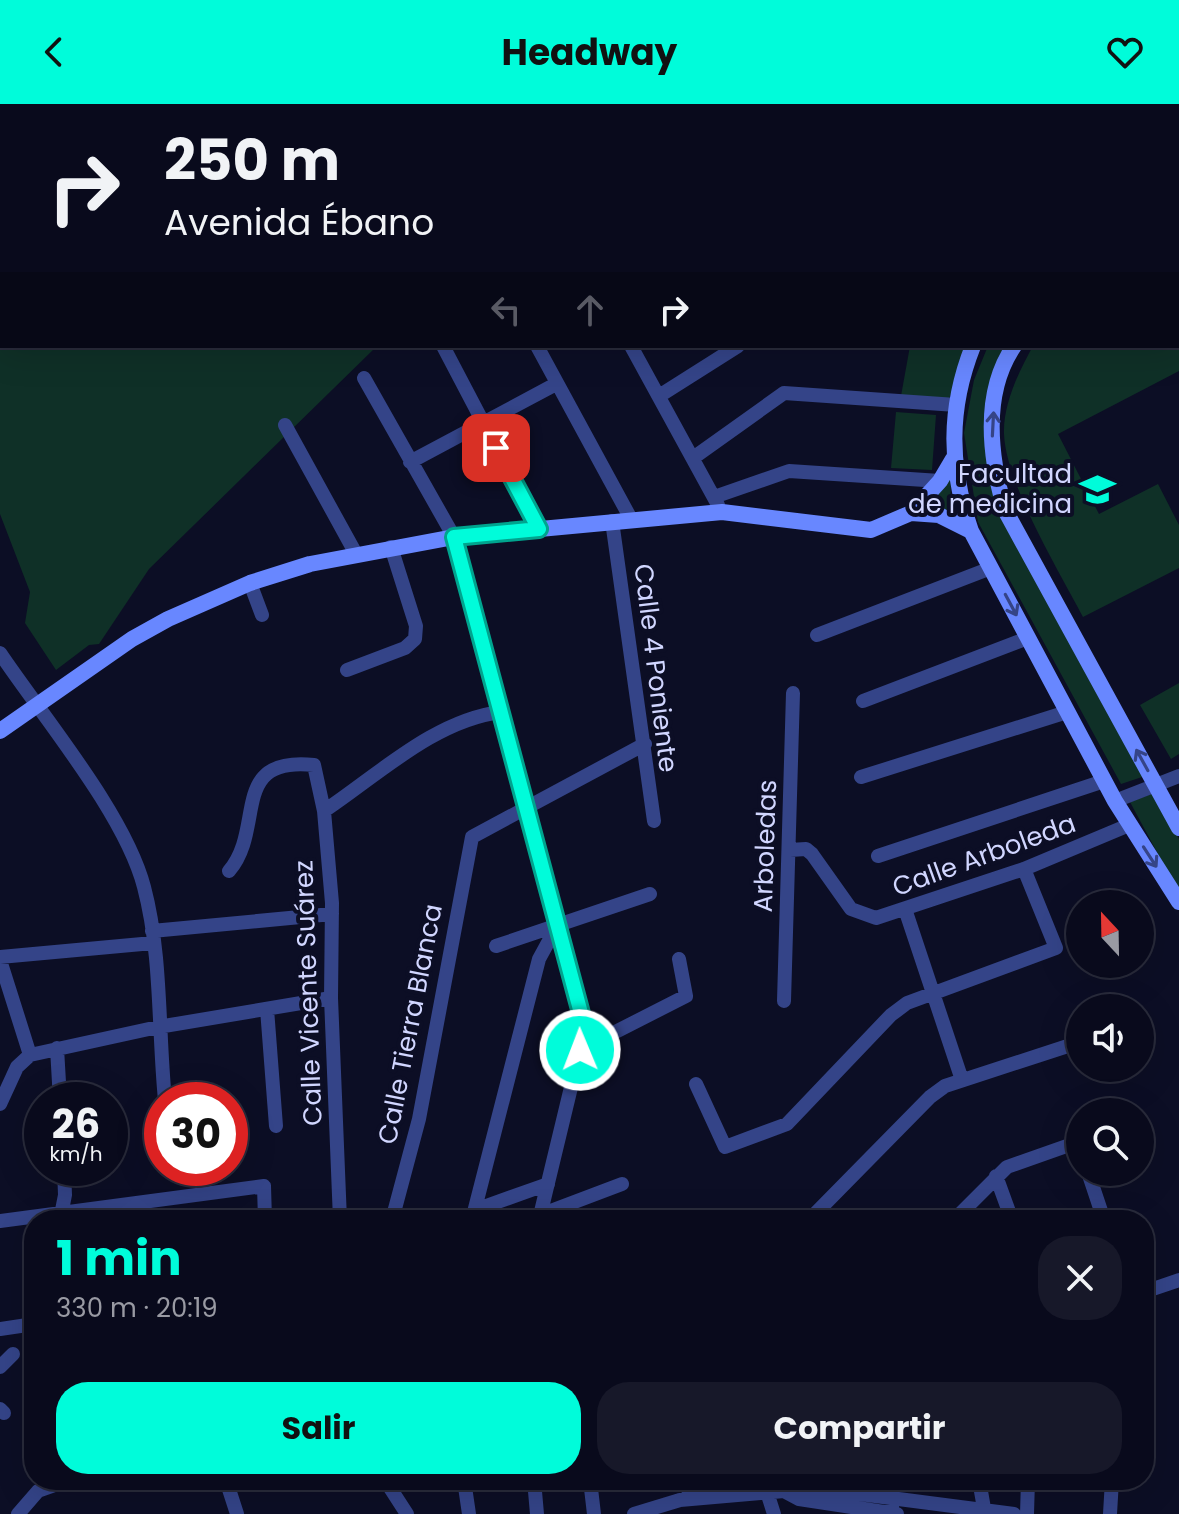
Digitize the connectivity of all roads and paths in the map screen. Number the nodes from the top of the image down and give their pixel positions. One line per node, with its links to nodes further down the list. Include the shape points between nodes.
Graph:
1 (444, 348): 11 (street)
2 (538, 348): 8 (street)
3 (632, 348): 9 (street)
4 (735, 348): 9 (street)
5 (972, 348): 10 (main road)
6 (1013, 348): 43 (main road, one-way to 6, via 1005,510 994,472 991,429 996,392)
7 (364, 378): 15 (street)
8 (556, 384): 11 (street); 19 (street)
9 (659, 396): 13 (street)
10 (956, 405): 13 (street, via 784,393); 14 (main road)
11 (481, 421): 15 (street); 21 (street)
12 (285, 425): 25 (street)
13 (693, 458): 17 (street)
14 (953, 459): 16 (main road); 22 (main road)
15 (410, 462): 23 (street)
16 (940, 481): 17 (street, via 789,471); 18 (main road)
17 (718, 505): 18 (main road, via 856,530 885,527); 19 (main road)
18 (911, 513): 22 (main road, via 939,515)
19 (631, 519): 20 (main road)
20 (612, 521): 21 (main road); 39 (street, Calle 4 Poniente)
21 (539, 529): 23 (main road)
22 (971, 531): 26 (main road)
23 (454, 537): 24 (main road); 36 (street)
24 (391, 547): 25 (main road); 32 (street, via 416,626 415,639 405,648)
25 (356, 554): 27 (main road)
26 (991, 568): 29 (street); 30 (main road, one-way to 30)
27 (250, 583): 28 (street); 35 (main road, via 132,639)
28 (262, 615)
29 (817, 635)
30 (1028, 638): 34 (street); 37 (main road)
31 (0, 653): 35 (street)
32 (347, 670)
33 (793, 693): 50 (street, Arboledas)
34 (863, 701)
35 (36, 706): 38 (main road); 59 (street, via 123,837 145,888)
36 (501, 712): 45 (street); 46 (street, via 438,733)
37 (1067, 712): 41 (street); 42 (main road)
38 (0, 731)
39 (645, 744): 45 (street); 47 (street, Calle 4 Poniente)
40 (1179, 776): 43 (street)
41 (861, 777)
42 (1104, 781): 44 (main road); 51 (street)
43 (1155, 785): 44 (street); 49 (main road)
44 (1115, 801): 48 (main road)
45 (524, 808): 58 (street); 88 (street, Calle Tierra Blanca, via 472,837 419,1119)
46 (324, 811): 53 (street, Calle Vicente Suárez, via 314,765 276,768 257,784 244,850); 57 (street, Calle Vicente Suárez)
47 (654, 821)
48 (1129, 825): 52 (street, Calle Arboleda); 55 (main road, one-way to 55)
49 (1179, 828)
50 (790, 850): 56 (street, Calle Arboleda, via 812,854 838,896 864,916); 65 (street, Arboledas)
51 (878, 856)
52 (1024, 869): 56 (street, Calle Arboleda); 63 (street, via 1056,948)
53 (229, 871)
54 (650, 894): 58 (street)
55 (1179, 902)
56 (905, 909): 63 (street)
57 (332, 914): 59 (street); 64 (street, Calle Vicente Suárez)
58 (557, 926): 60 (street); 70 (street, via 582,1017); 89 (street, via 539,959)
59 (152, 937): 61 (street); 67 (street)
60 (496, 946)
61 (0, 958): 71 (street)
62 (679, 959): 70 (street, via 686,996)
63 (932, 993): 72 (street); 75 (street, via 891,1015 787,1124 725,1147)
64 (331, 998): 66 (street); 87 (street, Calle Vicente Suárez)
65 (784, 1001)
66 (267, 1009): 67 (street); 77 (street)
67 (158, 1027): 69 (street); 74 (street)
68 (1066, 1047): 72 (street)
69 (57, 1048): 71 (street); 73 (street)
70 (580, 1050): 80 (street)
71 (30, 1055): 76 (street, via 17,1067)
72 (962, 1080): 93 (street, via 930,1097)
73 (59, 1082)
74 (163, 1082)
75 (696, 1084)
76 (0, 1104)
77 (276, 1126)
78 (1066, 1149): 79 (street, via 1007,1167)
79 (996, 1176): 94 (street); 95 (street)
80 (548, 1184): 90 (street); 91 (street)
81 (622, 1184): 92 (street)
82 (63, 1186): 84 (street)
83 (1093, 1186): 96 (street)
84 (61, 1210)
85 (102, 1210): 86 (street, via 264,1186)
86 (265, 1210)
87 (340, 1210)
88 (395, 1210)
89 (475, 1210)
90 (486, 1210)
91 (541, 1210)
92 (559, 1210)
93 (819, 1210)
94 (964, 1210)
95 (1008, 1210)
96 (1101, 1210)
97 (24, 1219): 98 (street)
98 (0, 1221)
99 (1179, 1280): 100 (street)
100 (1154, 1289)
101 (24, 1325): 102 (street)
102 (0, 1329)
103 (13, 1354): 104 (street)
104 (0, 1367)
105 (41, 1490): 124 (street)
106 (229, 1490): 125 (street)
107 (391, 1490): 126 (street)
108 (465, 1490): 127 (street)
109 (535, 1490): 128 (street)
110 (591, 1490): 129 (street)
111 (731, 1490): 120 (street)
112 (773, 1490): 119 (street)
113 (794, 1490): 132 (street, via 799,1499)
114 (833, 1490): 121 (street)
115 (890, 1490): 121 (street)
116 (981, 1490): 123 (street)
117 (1028, 1490): 134 (street)
118 (1111, 1490): 135 (street)
119 (767, 1492): 120 (street); 131 (street)
120 (739, 1494): 122 (street)
121 (891, 1498): 123 (street); 132 (street)
122 (659, 1510): 130 (street)
123 (984, 1512): 133 (street)
124 (18, 1514)
125 (237, 1514)
126 (407, 1514)
127 (469, 1514)
128 (537, 1514)
129 (594, 1514)
130 (634, 1514)
131 (774, 1514)
132 (895, 1514)
133 (1014, 1514)
134 (1027, 1514)
135 (1110, 1514)

